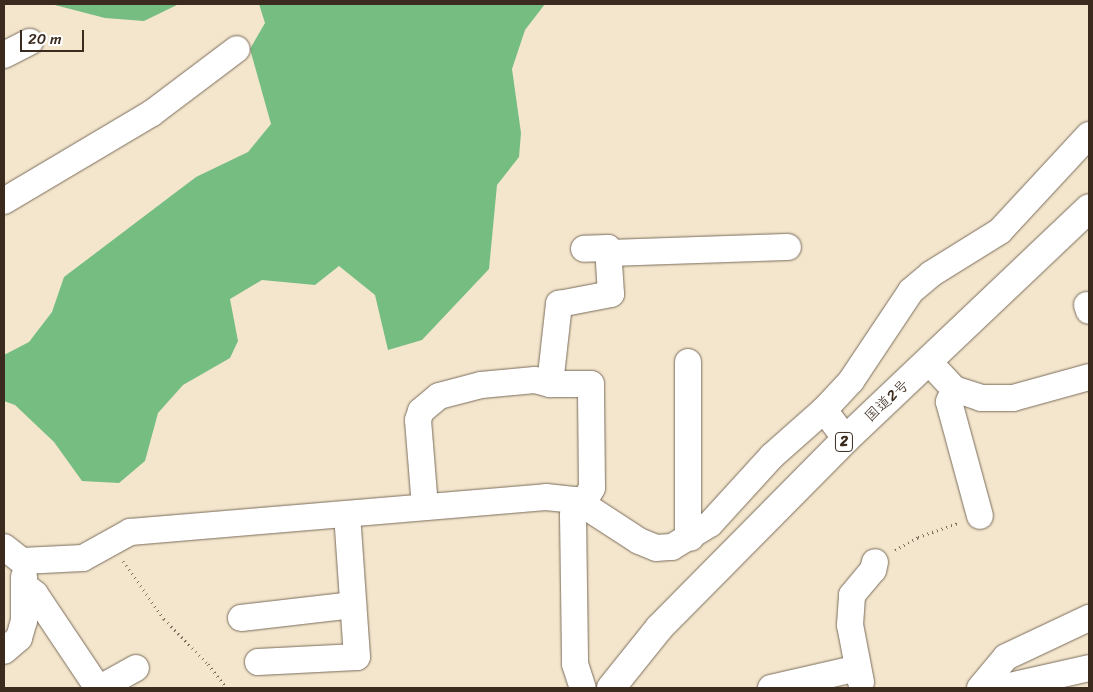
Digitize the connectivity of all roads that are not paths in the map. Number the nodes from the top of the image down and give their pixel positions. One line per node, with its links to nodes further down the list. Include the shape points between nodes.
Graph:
1 (30, 42): 3 (street)
2 (237, 49): 5 (street, via 152,113)
3 (4, 55)
4 (1089, 135): 13 (street, via 1000,232 930,274 911,291 851,381)
5 (4, 202)
6 (1089, 208): 9 (highway, 国道2号 / 2)
7 (788, 247): 11 (street, via 596,251 611,294 559,304)
8 (688, 362): 19 (street, via 688,529)
9 (929, 362): 12 (street); 14 (highway, 国道2号 / 2)
10 (1089, 377): 12 (street, via 1013,398 980,398)
11 (550, 384): 15 (street, via 591,384 592,488); 16 (street, via 535,380 481,386 439,396 421,411 418,420)
12 (954, 389): 18 (street, via 948,402)
13 (824, 410): 14 (street); 19 (street, via 772,456 710,524)
14 (846, 439): 32 (highway, 国道2号 / 2, via 659,628)
15 (580, 502): 16 (street, via 546,497); 19 (street, via 656,548 672,547); 31 (street, via 573,515 575,664)
16 (426, 507): 17 (street)
17 (348, 514): 20 (street, via 130,532 83,558); 23 (street)
18 (980, 516)
19 (691, 538)
20 (13, 554): 22 (street)
21 (875, 562): 33 (street, via 873,570 852,595 850,625 859,675)
22 (25, 586): 26 (street, via 22,630 19,638); 30 (street, via 35,594)
23 (354, 605): 24 (street); 27 (street, via 357,657)
24 (241, 618)
25 (1089, 618): 34 (street, via 1006,657)
26 (4, 651)
27 (258, 662)
28 (136, 668): 30 (street)
29 (1089, 668): 35 (street)
30 (99, 688)
31 (582, 688)
32 (611, 688)
33 (771, 688)
34 (980, 688)
35 (1001, 688)

